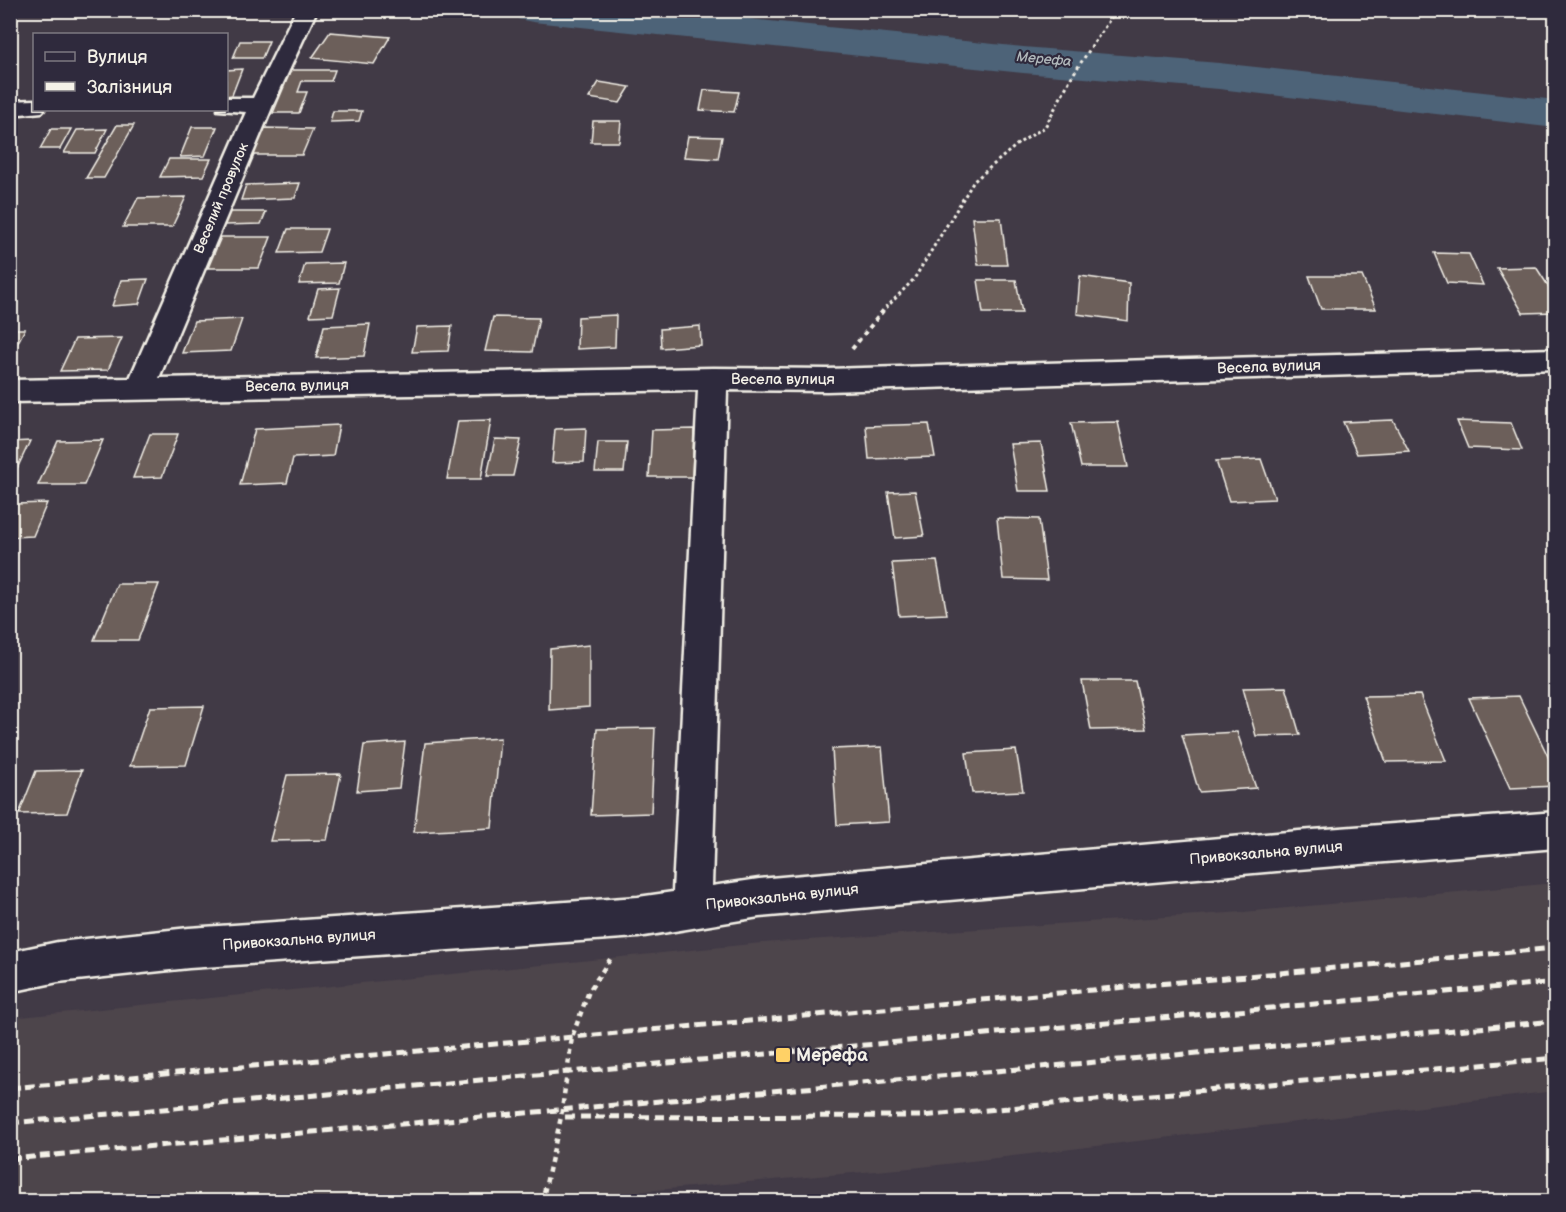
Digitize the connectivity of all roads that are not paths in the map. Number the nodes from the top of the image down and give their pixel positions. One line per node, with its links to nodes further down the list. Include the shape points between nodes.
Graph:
1 (307, 10): 3 (street, Веселий провулок)
2 (228, 105): 3 (street)
3 (261, 105): 8 (street, Веселий провулок)
4 (33, 107): 5 (street)
5 (10, 108)
6 (1556, 359): 7 (street, Весела вулиця, via 826,380)
7 (713, 379): 8 (street, Весела вулиця); 11 (street)
8 (140, 388): 9 (street, Весела вулиця)
9 (10, 391)
10 (1556, 830): 11 (street, Привокзальна вулиця)
11 (692, 906): 12 (street, Привокзальна вулиця, via 638,917 189,948 58,962)
12 (10, 972)

